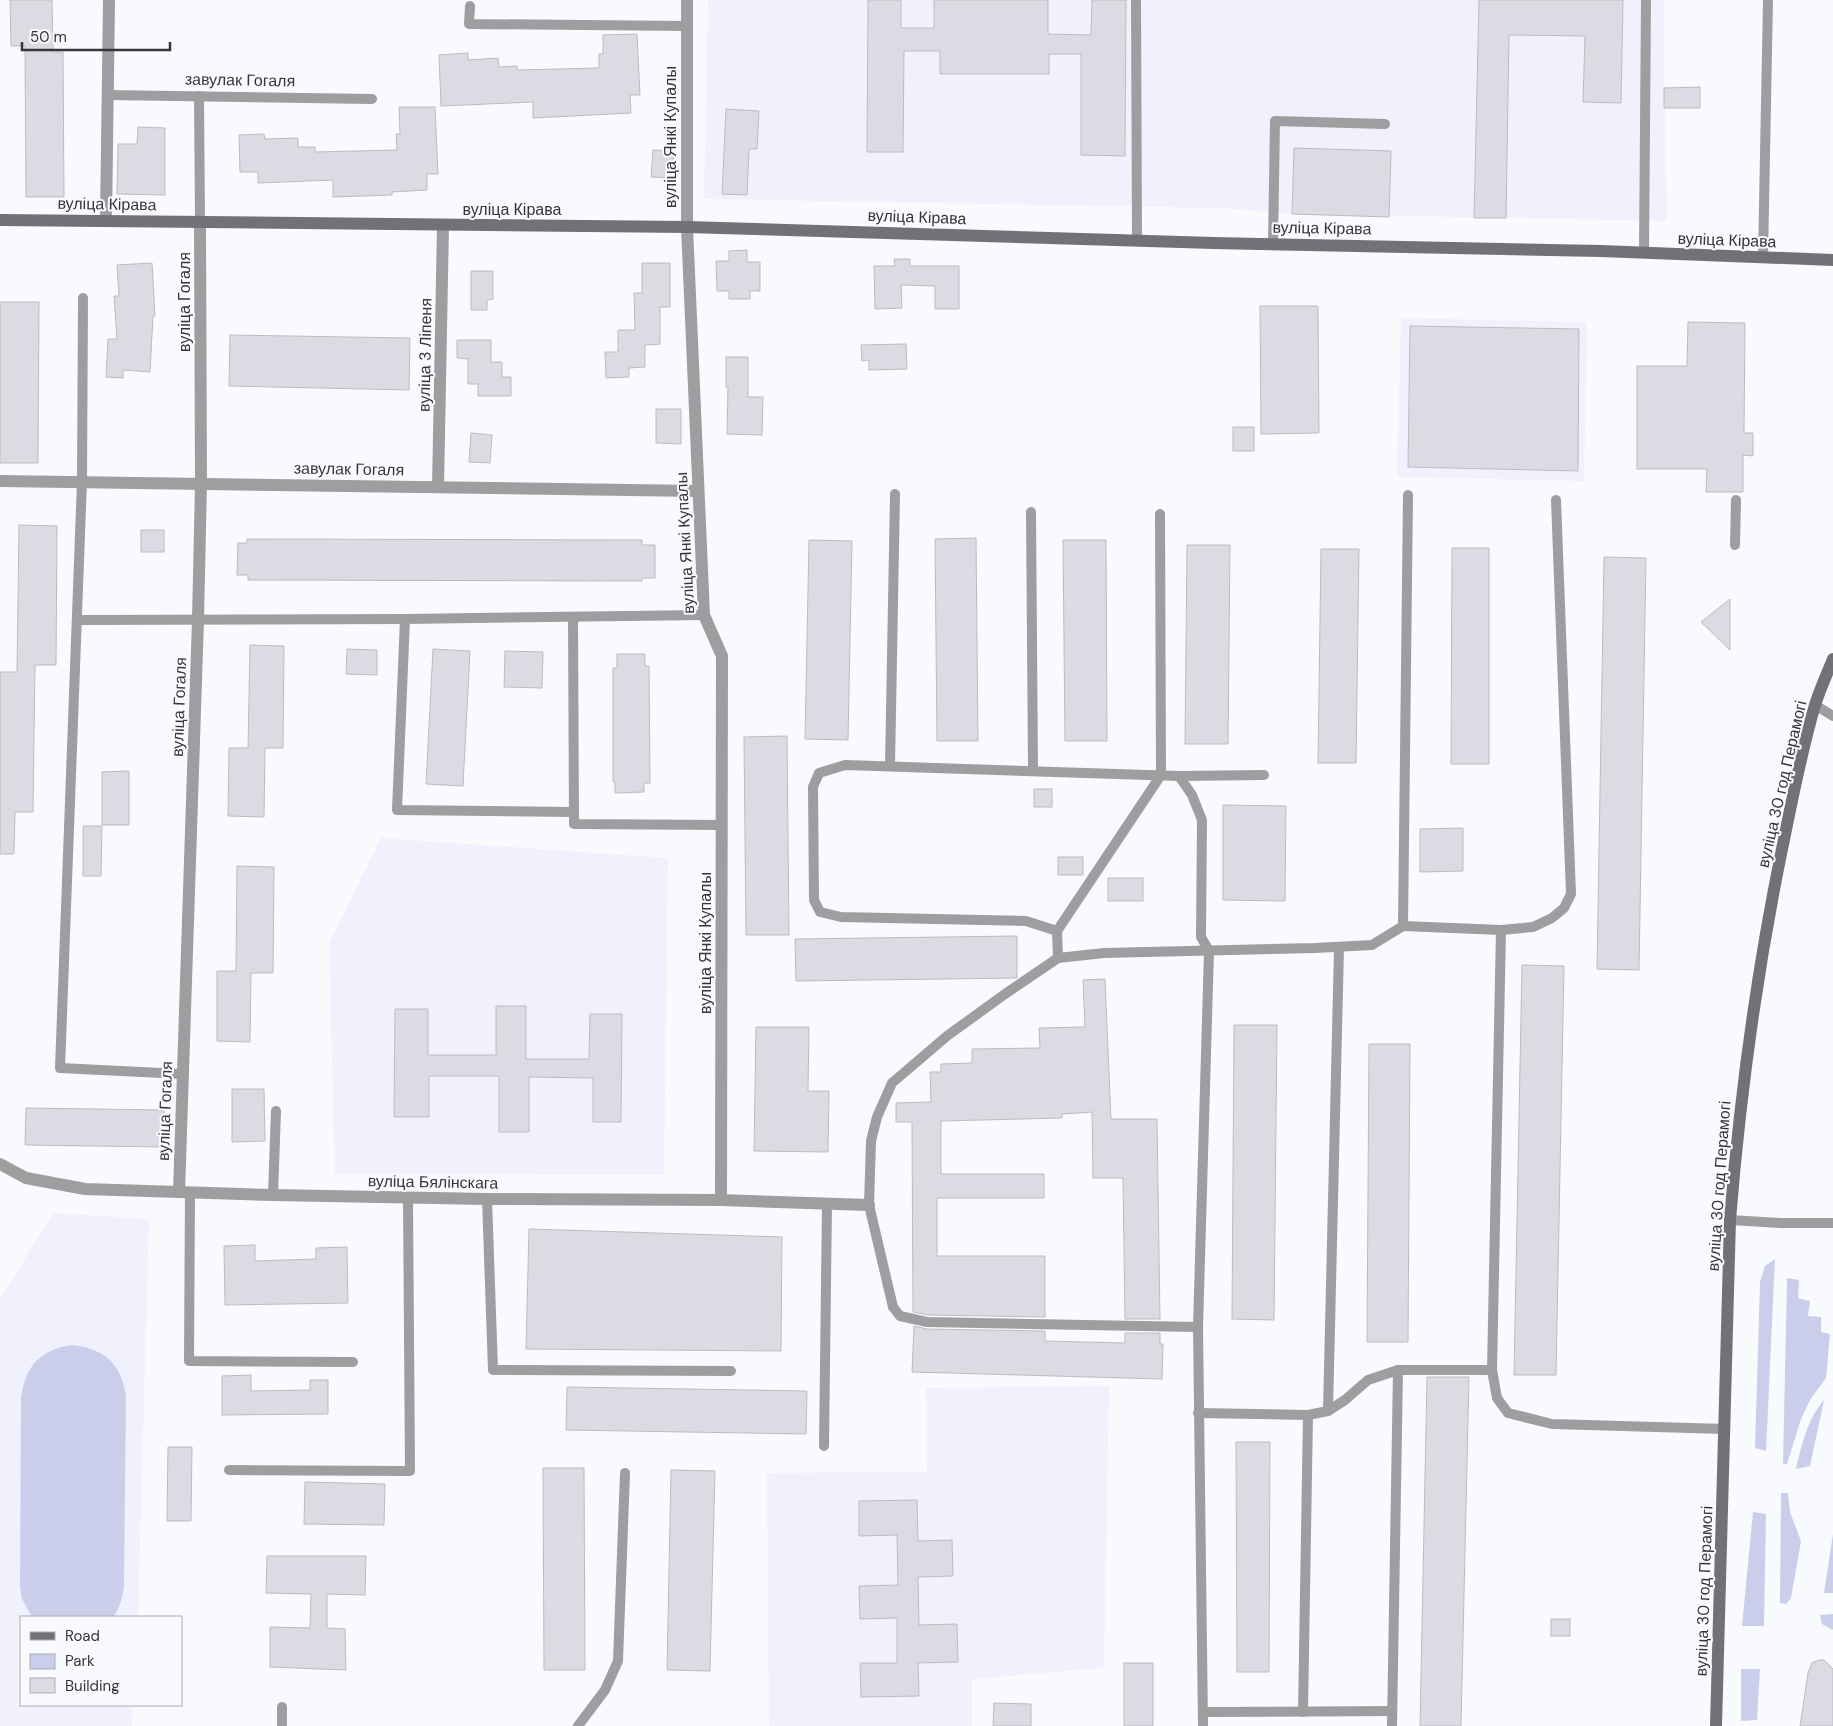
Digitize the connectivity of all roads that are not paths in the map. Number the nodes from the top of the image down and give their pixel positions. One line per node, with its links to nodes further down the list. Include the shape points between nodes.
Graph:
1 (109, 0): 8 (street)
2 (686, 0): 7 (street, вуліца Янкі Купалы)
3 (1136, 0): 17 (lane)
4 (1646, 0): 19 (lane)
5 (1768, 0): 20 (lane)
6 (470, 6): 7 (lane, via 469,24)
7 (686, 26): 16 (street, вуліца Янкі Купалы)
8 (108, 95): 9 (lane, завулак Гогаля); 13 (street)
9 (199, 96): 10 (lane, завулак Гогаля); 14 (lane)
10 (372, 99)
11 (1385, 124): 18 (lane, via 1274,121)
12 (0, 220): 13 (street, вуліца Кірава)
13 (106, 220): 14 (street, вуліца Кірава)
14 (200, 222): 15 (street, вуліца Кірава); 25 (street, вуліца Гогаля)
15 (443, 225): 16 (street, вуліца Кірава); 26 (street, вуліца 3 Ліпеня)
16 (687, 227): 17 (street, вуліца Кірава); 27 (street, вуліца Янкі Купалы)
17 (1137, 240): 18 (street, вуліца Кірава)
18 (1273, 244): 19 (street, вуліца Кірава)
19 (1644, 253): 20 (street, вуліца Кірава)
20 (1763, 258): 21 (street, вуліца Кірава)
21 (1833, 260)
22 (83, 298): 24 (lane)
23 (0, 481): 24 (street, завулак Гогаля)
24 (82, 481): 25 (street, завулак Гогаля); 37 (lane)
25 (201, 483): 26 (street, завулак Гогаля); 38 (street, вуліца Гогаля)
26 (438, 487): 27 (street, завулак Гогаля)
27 (698, 491): 35 (street, вуліца Янкі Купалы)
28 (895, 494): 43 (lane)
29 (1408, 495): 50 (lane)
30 (1556, 500): 51 (lane, via 1571,894 1564,908 1552,918 1533,926)
31 (1736, 500): 34 (lane)
32 (1031, 512): 44 (lane)
33 (1160, 514): 45 (lane)
34 (1735, 546)
35 (704, 614): 36 (lane); 49 (street, вуліца Янкі Купалы, via 722,656)
36 (573, 617): 39 (lane); 48 (lane)
37 (77, 620): 38 (lane); 56 (lane, via 60,1068)
38 (198, 620): 39 (lane); 56 (street, вуліца Гогаля)
39 (405, 620): 48 (lane, via 397,810)
40 (1833, 659): 41 (street, вуліца 30 год Перамогі)
41 (1815, 705): 42 (lane); 66 (street, вуліца 30 год Перамогі, via 1771,903 1747,1059)
42 (1833, 716)
43 (890, 766): 44 (lane); 52 (lane, via 844,765 819,773 812,787 814,900 820,912 841,917 1026,921)
44 (1033, 770): 45 (lane)
45 (1162, 775): 47 (lane); 52 (lane)
46 (1264, 775): 47 (lane)
47 (1179, 776): 54 (lane, via 1192,795 1202,820 1201,937)
48 (574, 812): 49 (lane, via 574,824)
49 (721, 825): 63 (street, вуліца Янкі Купалы)
50 (1403, 926): 51 (lane); 53 (lane, via 1372,945)
51 (1501, 930): 71 (lane)
52 (1057, 931): 55 (lane)
53 (1339, 948): 54 (lane); 73 (lane)
54 (1209, 951): 55 (lane); 68 (lane)
55 (1058, 958): 65 (lane, via 947,1036 892,1083 877,1117 871,1141)
56 (182, 1074): 59 (street, вуліца Гогаля)
57 (276, 1111): 60 (lane)
58 (0, 1164): 59 (street, вуліца Бялінскага, via 26,1178 85,1189)
59 (184, 1192): 60 (street, вуліца Бялінскага); 69 (lane, via 189,1361)
60 (273, 1195): 61 (street, вуліца Бялінскага)
61 (408, 1198): 62 (street, вуліца Бялінскага); 78 (lane, via 410,1470)
62 (487, 1199): 63 (street, вуліца Бялінскага); 72 (lane, via 493,1370)
63 (721, 1200): 64 (street, вуліца Бялінскага)
64 (827, 1204): 65 (street, вуліца Бялінскага); 77 (lane)
65 (869, 1205): 68 (lane, via 892,1307 900,1316 927,1322)
66 (1730, 1220): 67 (lane); 76 (street, вуліца 30 год Перамогі)
67 (1833, 1223)
68 (1198, 1327): 74 (lane)
69 (353, 1362)
70 (1398, 1370): 71 (lane); 73 (lane, via 1368,1380); 81 (lane)
71 (1492, 1370): 76 (lane, via 1497,1398 1508,1413 1552,1424)
72 (731, 1371)
73 (1328, 1411): 75 (lane)
74 (1198, 1413): 75 (lane); 82 (lane)
75 (1308, 1415): 83 (lane)
76 (1725, 1429): 88 (street, вуліца 30 год Перамогі)
77 (824, 1446)
78 (229, 1470)
79 (625, 1473): 85 (lane, via 618,1661 605,1690)
80 (282, 1706): 84 (lane)
81 (1392, 1711): 83 (lane); 87 (lane)
82 (1203, 1712): 83 (lane); 86 (lane)
83 (1303, 1712)
84 (282, 1726)
85 (578, 1726)
86 (1203, 1726)
87 (1392, 1726)
88 (1716, 1726)

